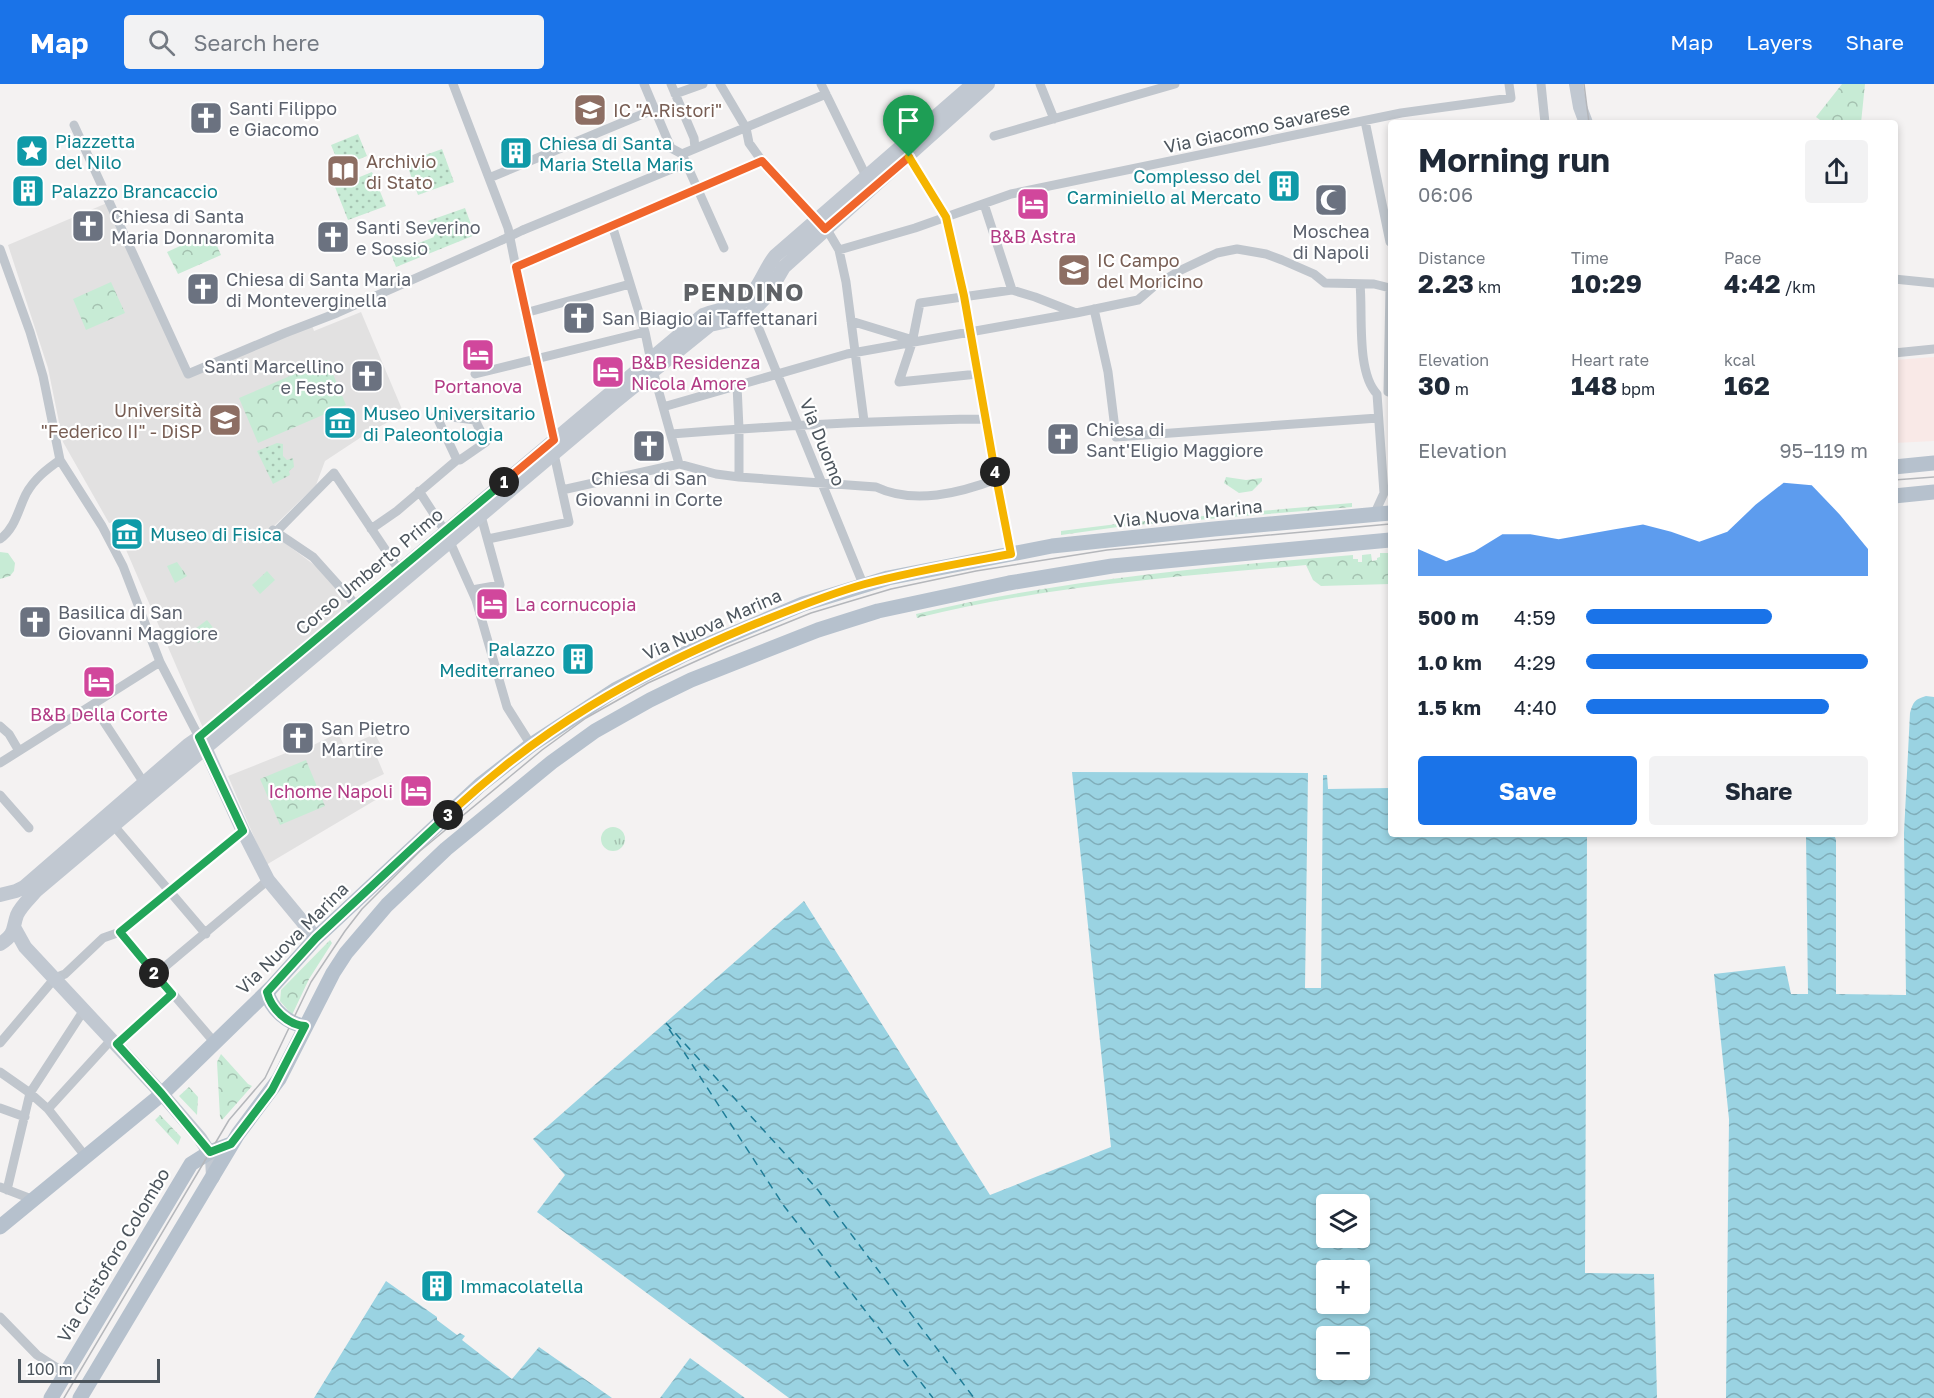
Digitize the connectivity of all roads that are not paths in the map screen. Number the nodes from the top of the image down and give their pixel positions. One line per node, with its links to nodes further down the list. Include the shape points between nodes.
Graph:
1 (644, 84): 16 (street)
2 (671, 84): 14 (street)
3 (703, 84): 14 (street)
4 (720, 84): 22 (street)
5 (821, 84): 15 (street)
6 (974, 84): 28 (main road)
7 (988, 84): 25 (main road)
8 (1040, 84): 17 (street)
9 (1175, 84): 17 (street)
10 (1509, 84): 20 (street, Via Giacomo Savarese, via 1510,98 1401,113)
11 (1541, 84): 18 (street)
12 (1576, 84): 19 (main road)
13 (454, 89): 29 (street)
14 (675, 94): 24 (street)
15 (826, 94): 22 (street); 28 (street)
16 (655, 109): 26 (street, via 671,148); 29 (street)
17 (1054, 119): 23 (street)
18 (1545, 120)
19 (1585, 120)
20 (1365, 122): 31 (street, Via Giacomo Savarese, via 1011,194); 35 (street)
21 (74, 125): 36 (street, via 188,374)
22 (746, 128): 24 (street); 27 (street, via 749,143)
23 (994, 136)
24 (695, 148): 26 (street)
25 (909, 157): 32 (street); 33 (main road)
26 (684, 158): 30 (street); 36 (street, bridge, via 523,230)
27 (762, 161): 30 (street); 33 (street)
28 (866, 176): 33 (main road)
29 (489, 178): 36 (street, via 508,228)
30 (697, 190): 34 (street); 37 (street)
31 (984, 204): 32 (street, Via Giacomo Savarese); 47 (street)
32 (946, 217): 39 (street, Via Giacomo Savarese); 48 (street)
33 (821, 224): 39 (street); 40 (main road)
34 (612, 225): 41 (street); 44 (street)
35 (1388, 232)
36 (506, 242): 41 (street)
37 (724, 248)
38 (0, 249): 78 (street, via 43,376)
39 (839, 250): 53 (street)
40 (779, 261): 50 (main road, via 767,296); 54 (main road, via 766,266 755,289 743,302)
41 (516, 267): 52 (street)
42 (1898, 279): 43 (street)
43 (1934, 283)
44 (630, 284): 52 (street); 56 (street)
45 (1360, 284): 46 (street); 49 (street, via 1325,283 1282,260 1238,249 1217,253 1179,271 1138,300); 68 (street, via 1364,363 1368,383)
46 (1388, 288)
47 (1012, 290): 48 (street); 51 (street)
48 (964, 296): 55 (street); 57 (street, via 920,303)
49 (1094, 309): 51 (street); 70 (street, via 1108,372 1116,437)
50 (752, 312): 54 (main road, via 741,318); 64 (street, Via Duomo)
51 (1076, 313): 55 (street)
52 (525, 314): 61 (street)
53 (850, 319): 57 (street); 59 (street)
54 (706, 320): 62 (main road, Corso Umberto Primo)
55 (970, 331): 57 (street); 65 (street)
56 (645, 332): 61 (street); 62 (street)
57 (912, 341): 59 (street); 65 (street, via 899,381)
58 (1934, 349): 60 (street)
59 (855, 353): 64 (street); 72 (street)
60 (1898, 353)
61 (536, 358): 63 (street); 76 (street)
62 (652, 365): 69 (street); 76 (main road, Corso Umberto Primo); 77 (main road, Corso Umberto Primo)
63 (475, 374)
64 (778, 374): 66 (street); 73 (street, Via Duomo)
65 (978, 374): 71 (street)
66 (737, 386): 69 (street); 74 (street)
67 (1388, 392): 68 (street)
68 (1377, 394): 70 (street)
69 (663, 407): 75 (street)
70 (1378, 417): 91 (street, via 1384,493)
71 (985, 419): 72 (street); 84 (street)
72 (864, 421): 73 (street)
73 (798, 424): 74 (street); 85 (street, Via Duomo)
74 (739, 429): 75 (street); 83 (street)
75 (671, 434): 81 (street)
76 (554, 440): 95 (main road, Corso Umberto Primo)
77 (554, 454): 86 (street); 92 (main road, Corso Umberto Primo)
78 (60, 460): 94 (street, via 41,473); 103 (street, via 123,566)
79 (457, 460): 79 (street, via 436,415 476,420 486,442); 87 (street)
80 (1934, 463): 82 (main road)
81 (679, 464): 83 (street); 86 (street)
82 (1898, 467)
83 (739, 477): 85 (street)
84 (997, 479): 85 (street, via 946,494 914,495); 98 (street)
85 (822, 484): 100 (street, Via Duomo)
86 (562, 490): 96 (street, via 569,522)
87 (419, 491): 93 (street); 95 (street)
88 (1934, 492): 89 (main road)
89 (1898, 496)
90 (1388, 513): 91 (main road, Via Nuova Marina)
91 (1374, 515): 98 (main road, Via Nuova Marina, via 1052,546)
92 (481, 516): 95 (main road, Corso Umberto Primo); 96 (street)
93 (371, 529): 99 (street); 102 (street, via 334,473 274,531 313,557)
94 (4, 536)
95 (448, 536): 99 (main road, Corso Umberto Primo); 101 (street); 106 (main road, Corso Umberto Primo)
96 (488, 539): 101 (street, via 500,585)
97 (1388, 540): 129 (main road, via 1144,561 1009,583 878,611 691,680 572,746 429,864 387,905 346,954)
98 (1011, 554): 100 (main road, Via Nuova Marina)
99 (399, 570): 102 (main road, Corso Umberto Primo)
100 (863, 585): 107 (main road, Via Nuova Marina, via 803,604 685,654 615,690)
101 (472, 590): 107 (street, via 507,707)
102 (357, 606): 106 (main road, Corso Umberto Primo)
103 (160, 662): 104 (street); 106 (street)
104 (93, 705): 108 (street); 110 (street)
105 (0, 726): 108 (street)
106 (202, 742): 110 (main road, Corso Umberto Primo); 112 (main road, Corso Umberto Primo); 114 (main road)
107 (531, 745): 122 (main road, Via Nuova Marina, via 480,785)
108 (19, 751): 109 (street)
109 (0, 763)
110 (144, 783): 115 (main road, Corso Umberto Primo)
111 (0, 795): 113 (street)
112 (114, 826): 115 (main road, Corso Umberto Primo); 117 (street)
113 (29, 828)
114 (243, 831): 116 (main road); 117 (street)
115 (64, 860): 118 (main road, via 24,887); 119 (main road, via 36,891)
116 (268, 880): 121 (street); 122 (main road)
117 (171, 891): 120 (street); 121 (street)
118 (0, 896): 119 (main road, via 15,908)
119 (16, 922): 123 (main road, via 11,935); 125 (main road, via 25,947)
120 (120, 932): 124 (street); 125 (street, via 103,938 65,974)
121 (206, 933): 124 (street)
122 (316, 938): 126 (main road, Via Nuova Marina)
123 (0, 944)
124 (155, 975): 127 (street)
125 (55, 978): 128 (main road); 131 (street)
126 (267, 992): 129 (main road, via 273,1005 289,1021); 132 (main road, Via Nuova Marina)
127 (172, 994): 130 (street); 132 (street)
128 (84, 1010): 130 (main road); 134 (street)
129 (305, 1026): 140 (main road, via 272,1090)
130 (114, 1042): 135 (main road); 137 (street)
131 (0, 1043)
132 (215, 1043): 135 (main road, Via Nuova Marina)
133 (0, 1072): 134 (street)
134 (30, 1093): 137 (street); 138 (street)
135 (162, 1094): 139 (main road); 142 (main road, Via Nuova Marina)
136 (0, 1108): 138 (street)
137 (48, 1109): 142 (street)
138 (25, 1117): 145 (street)
139 (189, 1126): 141 (main road); 143 (main road, via 194,1148)
140 (231, 1144): 141 (main road); 144 (main road)
141 (210, 1152): 143 (main road); 144 (main road)
142 (86, 1157): 146 (main road, Via Nuova Marina)
143 (191, 1164): 149 (main road, Via Cristoforo Colombo)
144 (213, 1177): 151 (main road)
145 (3, 1188): 146 (street)
146 (34, 1200): 147 (main road, Via Nuova Marina)
147 (0, 1227)
148 (0, 1317): 149 (street, via 37,1355)
149 (65, 1373): 150 (main road, Via Cristoforo Colombo)
150 (51, 1398)
151 (80, 1398)

